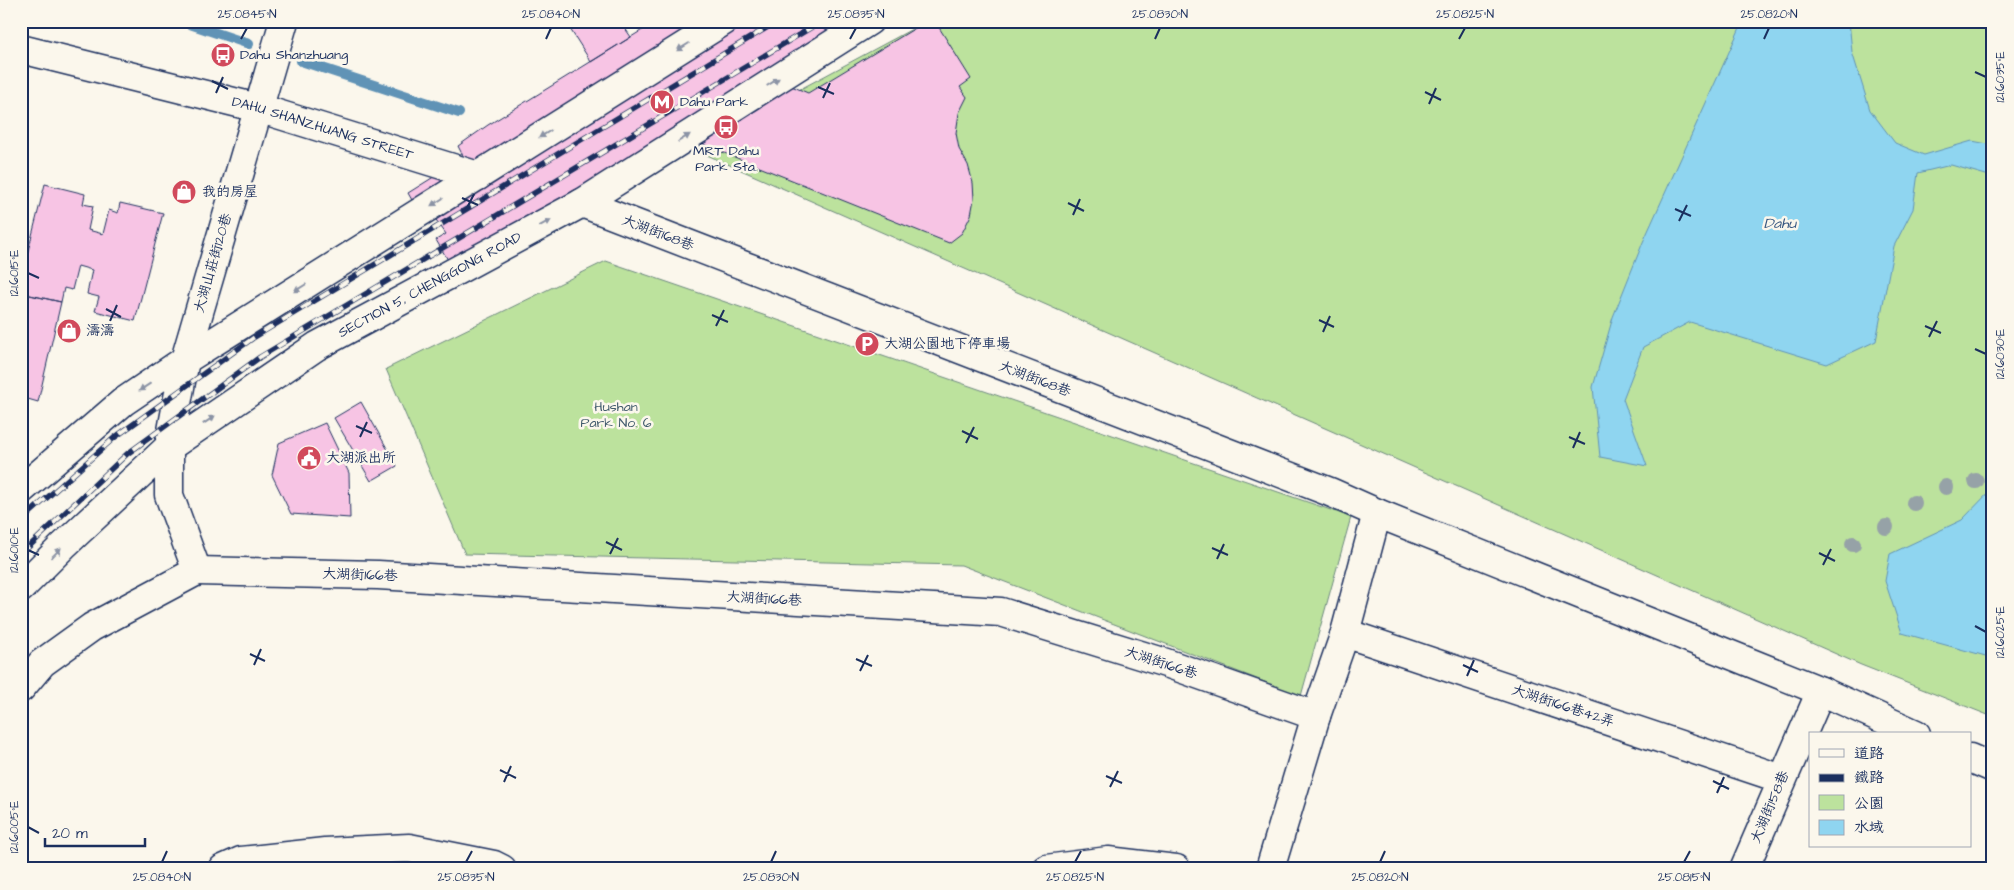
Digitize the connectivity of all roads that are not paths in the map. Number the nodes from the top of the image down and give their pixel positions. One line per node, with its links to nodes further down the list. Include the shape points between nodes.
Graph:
1 (284, 21): 5 (street, 大湖山莊街120巷)
2 (724, 21): 6 (street, one-way to 6)
3 (869, 21): 7 (street, SECTION 5, CHENGGONG ROAD, one-way to 3)
4 (21, 49): 5 (street, DAHU SHANZHUANG STREET)
5 (258, 108): 6 (street, DAHU SHANZHUANG STREET); 8 (street, 大湖山莊街120巷)
6 (478, 176): 8 (street, one-way to 8)
7 (582, 203): 9 (street, SECTION 5, CHENGGONG ROAD, one-way to 7, via 317,346); 11 (street, 大湖街168巷)
8 (185, 360): 9 (street, 大湖山莊街120巷); 10 (street, one-way to 10, via 123,402)
9 (169, 447): 12 (street, 大湖山莊街120巷, via 169,495); 13 (street, SECTION 5, CHENGGONG ROAD, one-way to 9)
10 (21, 490)
11 (1377, 513): 14 (street); 16 (street, 大湖街168巷)
12 (197, 571): 15 (street, via 92,627 42,663); 17 (street, 大湖街166巷, via 378,575 1001,612 1166,663)
13 (21, 588)
14 (1345, 633): 17 (street); 21 (street, 大湖街166巷42弄)
15 (21, 688)
16 (1821, 691): 18 (street, 大湖街168巷); 21 (street, 大湖街158巷)
17 (1316, 716): 26 (street)
18 (1912, 732)
19 (1972, 759): 20 (street)
20 (1993, 768)
21 (1782, 779): 27 (street, 大湖街158巷)
22 (236, 866): 23 (street, via 325,852 409,848)
23 (502, 869)
24 (1046, 869): 25 (street, via 1108,861)
25 (1176, 869)
26 (1270, 869)
27 (1744, 869)

